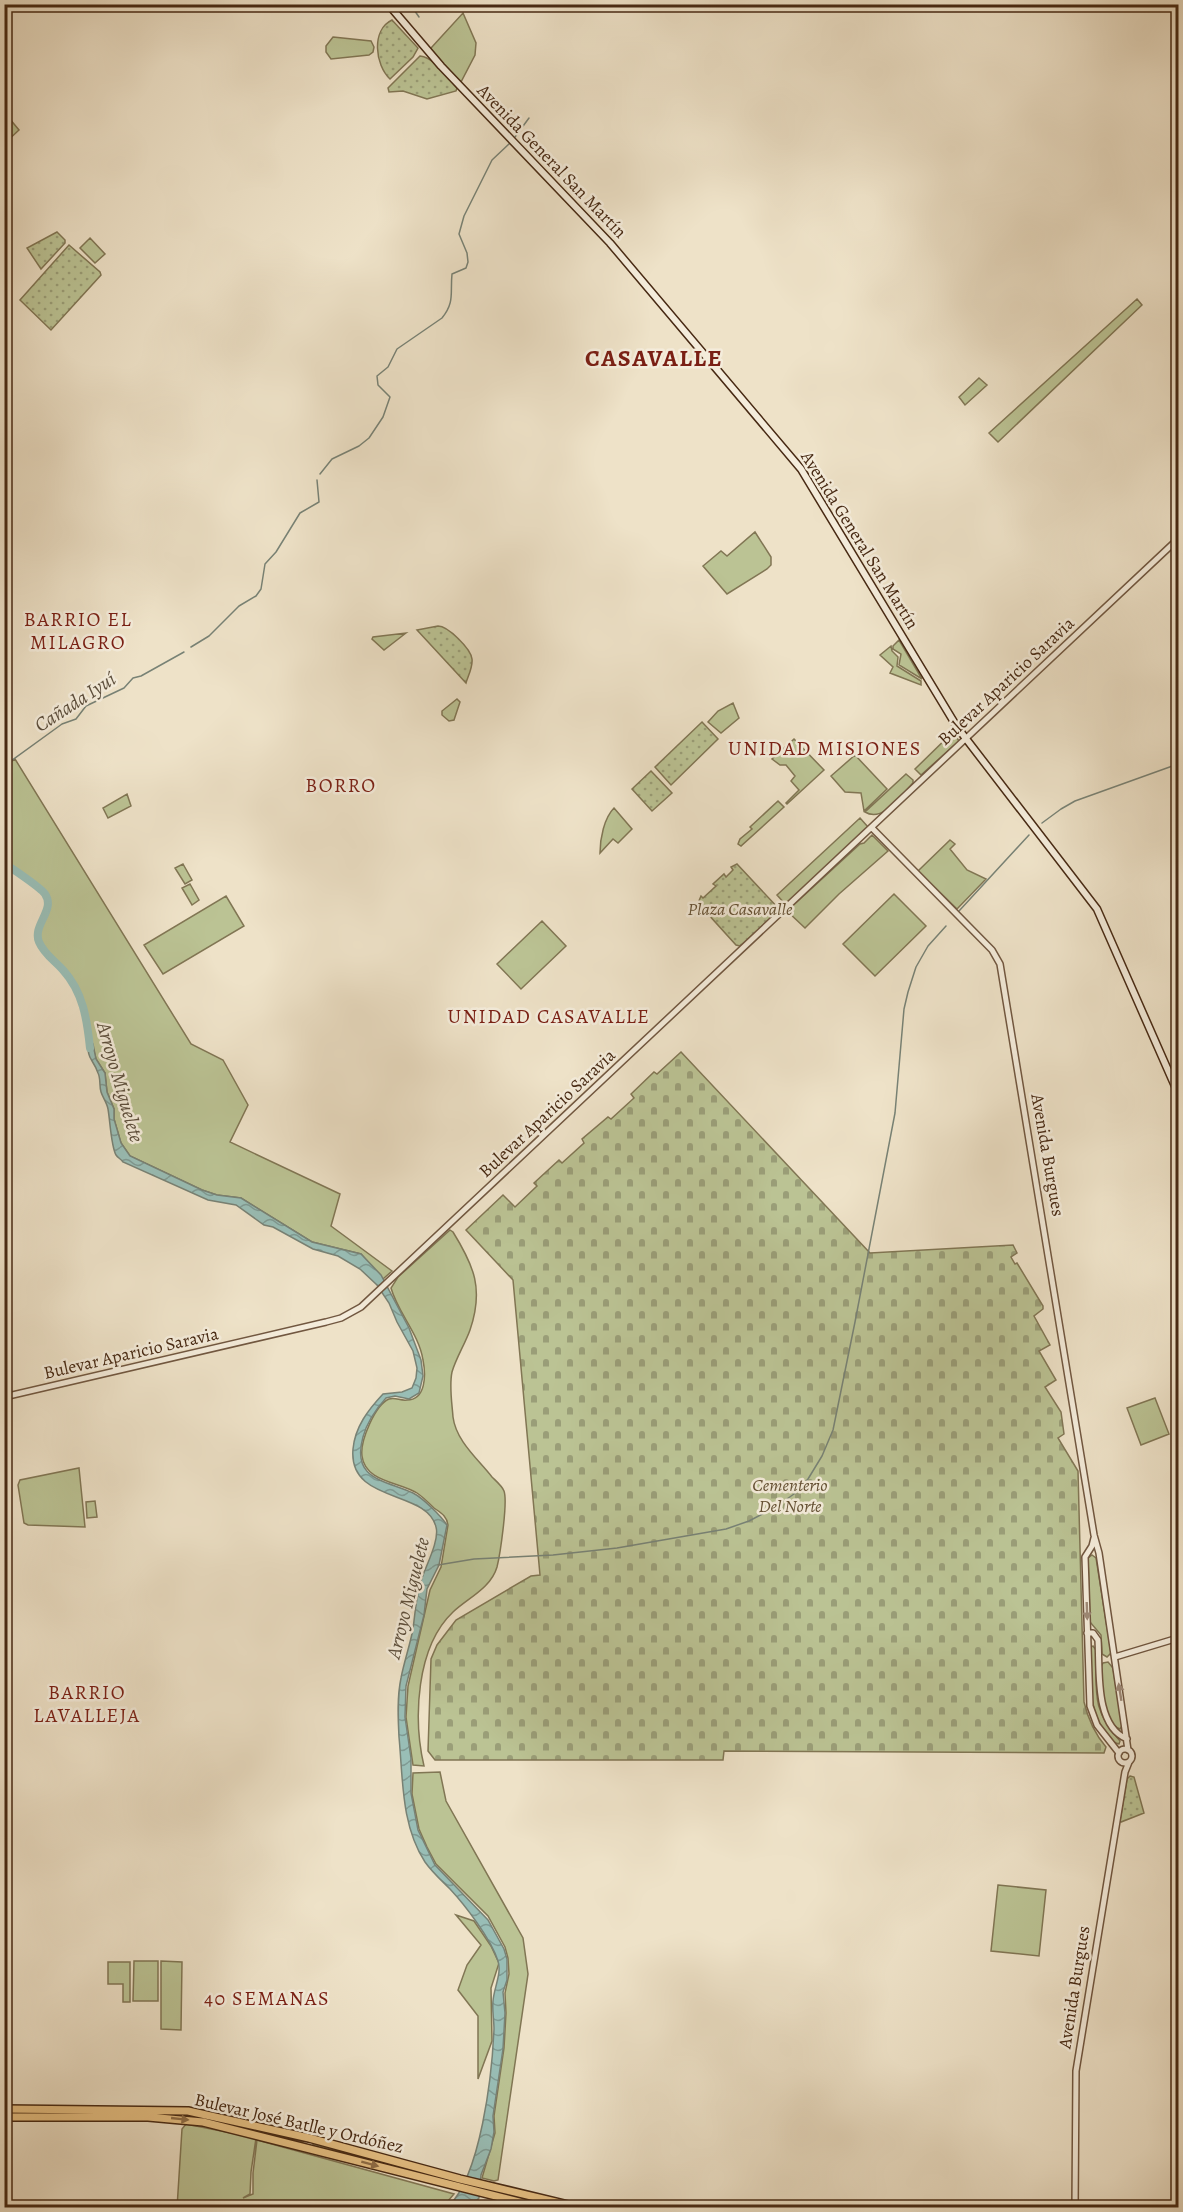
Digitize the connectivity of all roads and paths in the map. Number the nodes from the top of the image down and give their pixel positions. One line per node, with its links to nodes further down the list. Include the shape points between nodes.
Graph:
1 (388, 4): 3 (main road, Avenida General San Martín, via 441,66 610,243 798,465)
2 (1179, 539): 3 (street, Bulevar Aparicio Saravia)
3 (966, 739): 4 (street, Bulevar Aparicio Saravia); 5 (main road, Avenida General San Martín, via 1097,909)
4 (872, 828): 6 (street, Bulevar Aparicio Saravia, via 351,1314); 7 (street, Avenida Burgues, via 992,950 1000,964)
5 (1179, 1093)
6 (4, 1397)
7 (1095, 1535): 8 (street); 9 (street, Avenida Burgues)
8 (1087, 1553): 9 (street, via 1093,1552); 10 (street, one-way to 10)
9 (1099, 1559): 12 (street, Avenida Burgues)
10 (1087, 1633): 13 (street, via 1093,1633 1098,1640 1101,1699 1106,1715 1117,1733); 15 (street, via 1090,1706 1097,1725)
11 (1179, 1638): 12 (street)
12 (1115, 1657): 13 (street, Avenida Burgues, one-way to 12)
13 (1127, 1739): 14 (street, Avenida Burgues)
14 (1128, 1750): 15 (street); 16 (street, via 1132,1756)
15 (1119, 1753): 16 (street, via 1119,1759)
16 (1126, 1762): 22 (street, Avenida Burgues, via 1076,2071)
17 (4, 2109): 19 (main road, Bulevar José Batlle y Ordóñez, via 188,2111 309,2138)
18 (4, 2116): 19 (main road, Bulevar José Batlle y Ordóñez, one-way to 19, via 148,2117 203,2122)
19 (458, 2183): 20 (main road, Bulevar José Batlle y Ordóñez); 21 (main road, Bulevar José Batlle y Ordóñez, via 486,2185)
20 (543, 2208)
21 (581, 2208)
22 (1075, 2208)

